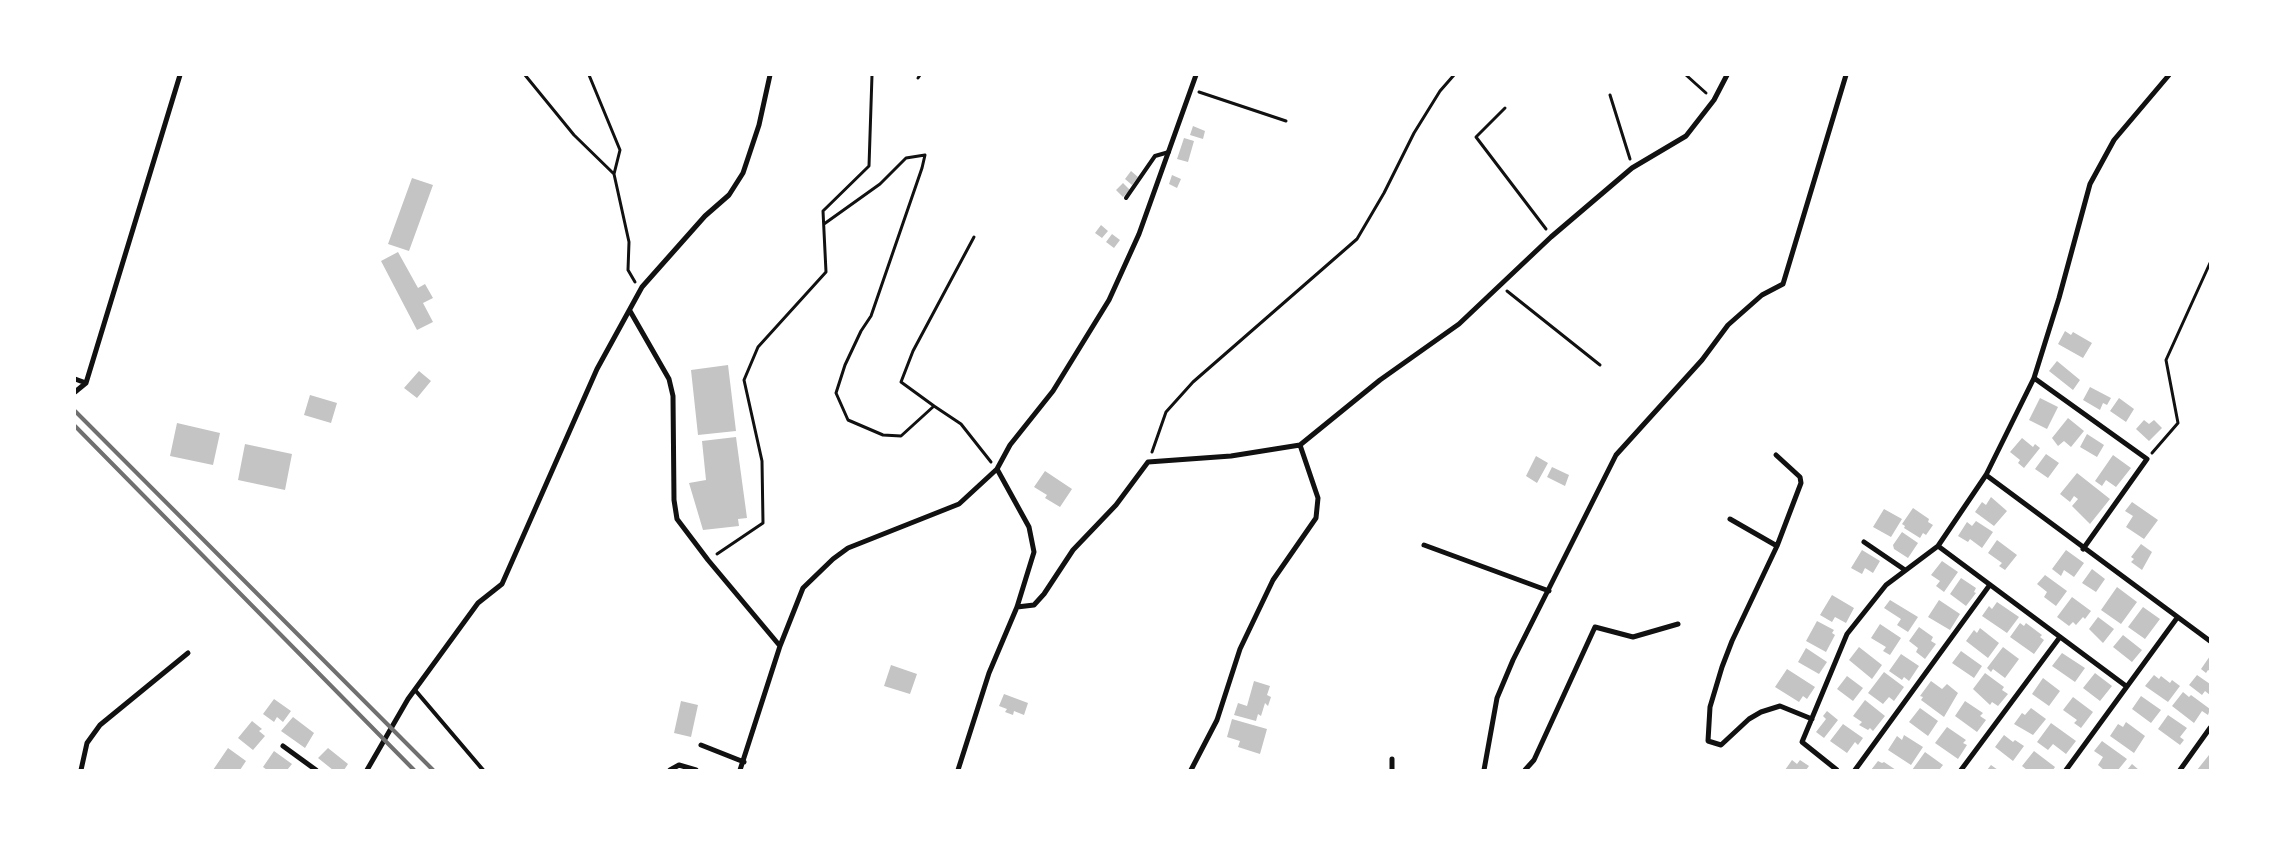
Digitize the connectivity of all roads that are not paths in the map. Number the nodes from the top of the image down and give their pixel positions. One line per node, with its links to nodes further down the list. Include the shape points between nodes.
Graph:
1 (180, 75): 12 (street)
2 (770, 75): 9 (street, via 759,125 743,173 730,195 705,216 640,292)
3 (1196, 75): 7 (street)
4 (1727, 75): 14 (street, via 1714,100 1686,136 1632,168 1551,237 1459,324 1380,380)
5 (1846, 75): 26 (street, via 1782,284 1762,295 1728,325 1702,360 1616,455)
6 (2170, 75): 10 (street, via 2114,140 2090,184)
7 (1169, 152): 8 (lane, via 1155,156); 16 (street, via 1139,234 1109,300 1053,391 1010,445)
8 (1126, 198)
9 (630, 311): 32 (street, via 669,378 673,396 677,519); 35 (street, via 597,370 502,584 478,603)
10 (2034, 378): 17 (street); 23 (street, via 2147,459)
11 (75, 379): 12 (street)
12 (86, 383): 13 (street)
13 (75, 392)
14 (1300, 445): 27 (street, via 1231,456 1148,462 1116,505 1073,550 1044,594 1034,605); 50 (street, via 1318,498 1316,518 1273,580 1240,649 1217,720)
15 (1776, 455): 21 (street, via 1800,477 1801,483)
16 (997, 469): 27 (street, via 1028,527 1034,552); 32 (street, via 959,504 848,548 833,560 803,588)
17 (1986, 475): 22 (street); 23 (street)
18 (1730, 519): 21 (street)
19 (1864, 542): 24 (street)
20 (1424, 545): 26 (street)
21 (1777, 546): 36 (street, via 1722,667 1710,707 1708,741 1721,744 1749,719 1780,706)
22 (1938, 546): 24 (street); 25 (street)
23 (2083, 549): 28 (street)
24 (1905, 570): 36 (street, via 1886,585 1847,634)
25 (1989, 586): 30 (street); 55 (street)
26 (1548, 591): 52 (street, via 1497,698)
27 (1017, 607): 49 (street, via 989,673)
28 (2177, 618): 31 (street); 34 (street)
29 (1678, 624): 53 (street, via 1632,637 1595,627 1534,760)
30 (2060, 637): 34 (street); 56 (street)
31 (2210, 641)
32 (780, 646): 41 (street)
33 (188, 653): 42 (street, via 100,725 87,743)
34 (2126, 686): 57 (street)
35 (415, 690): 44 (street); 45 (lane)
36 (1812, 719): 54 (street, via 1802,742)
37 (2210, 728): 58 (street)
38 (701, 745): 41 (street)
39 (283, 746): 43 (street)
40 (1392, 759): 51 (street)
41 (744, 762): 48 (street)
42 (81, 770)
43 (316, 770)
44 (367, 770)
45 (483, 770)
46 (670, 770): 47 (street, via 679,765)
47 (696, 770)
48 (740, 770)
49 (958, 770)
50 (1191, 770)
51 (1392, 770)
52 (1484, 770)
53 (1525, 770)
54 (1837, 770)
55 (1855, 770)
56 (1961, 770)
57 (2066, 770)
58 (2180, 770)

